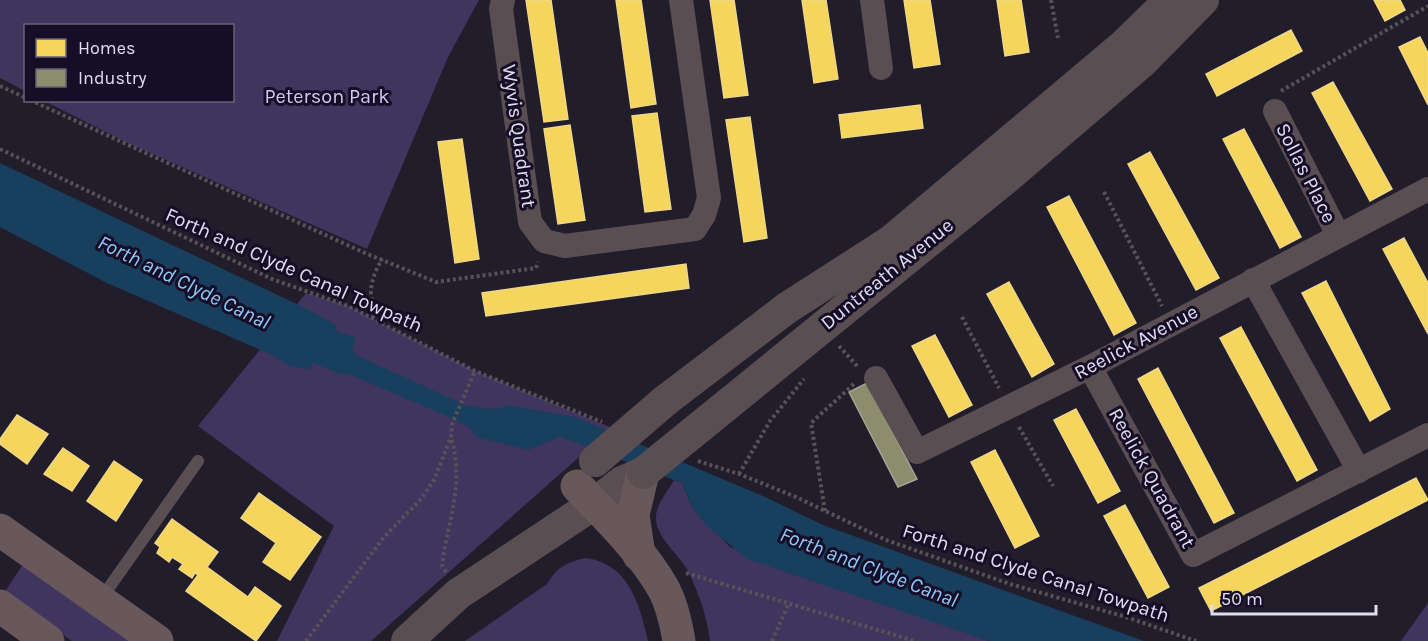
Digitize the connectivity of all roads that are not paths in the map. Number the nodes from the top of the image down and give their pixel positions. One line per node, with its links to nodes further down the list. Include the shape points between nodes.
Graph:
1 (503, 0): 2 (street, Wyvis Quadrant, via 501,9 530,222 544,241 565,246 695,229 704,215 709,198)
2 (681, 0)
3 (872, 0): 6 (street)
4 (1170, 0): 17 (street, Duntreath Avenue, bridge, via 1124,45 891,242 787,308 666,400)
5 (1203, 0): 16 (street, Duntreath Avenue, bridge, via 1142,62 1030,157)
6 (881, 69)
7 (1275, 111): 9 (street, Sollas Place)
8 (1425, 197): 9 (street, Reelick Avenue)
9 (1338, 235): 10 (street, Reelick Avenue)
10 (1253, 280): 11 (street, Reelick Avenue); 15 (street)
11 (1090, 366): 12 (street, Reelick Avenue, via 918,452); 15 (street, Reelick Quadrant, via 1193,555)
12 (864, 376)
13 (1428, 435): 15 (street, Reelick Quadrant)
14 (198, 461): 20 (lane)
15 (1359, 471)
16 (633, 478): 17 (street, Duntreath Avenue); 19 (main road, via 633,515)
17 (589, 484): 19 (main road); 24 (street, Duntreath Avenue, via 556,528 458,594)
18 (0, 530): 20 (main road)
19 (640, 557): 25 (main road, via 663,588)
20 (101, 599): 23 (main road)
21 (0, 606): 22 (main road)
22 (48, 641)
23 (157, 641)
24 (407, 641)
25 (679, 641)

